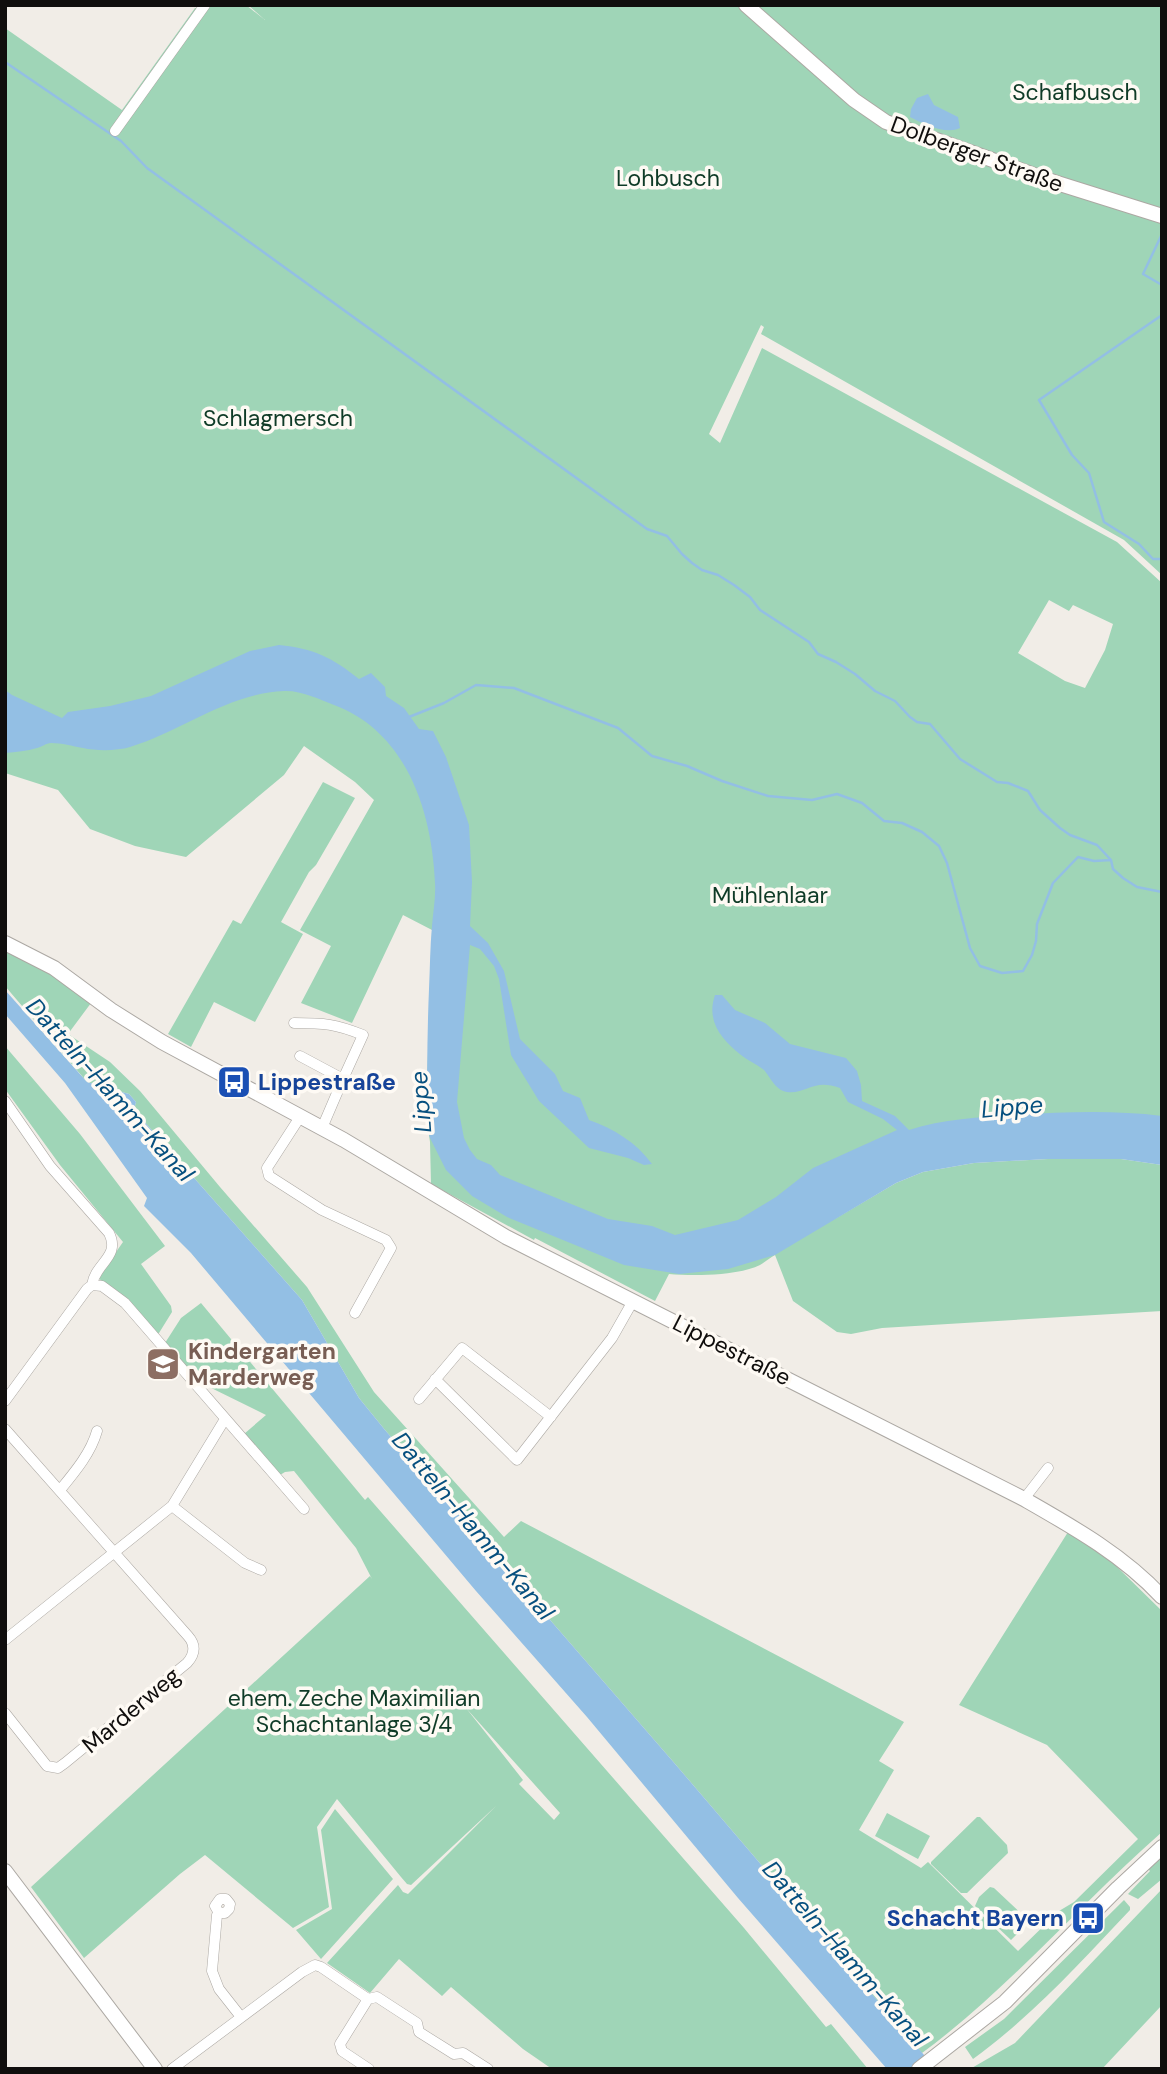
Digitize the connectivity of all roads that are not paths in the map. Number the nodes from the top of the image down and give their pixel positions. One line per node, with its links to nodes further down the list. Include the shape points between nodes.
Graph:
1 (205, 5): 3 (street)
2 (746, 5): 4 (main road, Dolberger Straße, via 854,100 894,127)
3 (115, 131)
4 (1162, 216)
5 (5, 943): 10 (main road, Lippestraße, via 54,968 172,1048)
6 (295, 1023): 8 (street, via 328,1023 363,1035)
7 (300, 1056): 8 (street)
8 (343, 1079): 11 (street)
9 (5, 1101): 12 (street, via 50,1166 112,1238 113,1250)
10 (300, 1117): 11 (main road, Lippestraße); 14 (street, via 267,1168 269,1176 322,1209 386,1240 391,1248)
11 (322, 1128): 13 (main road, Lippestraße, via 506,1237)
12 (92, 1285): 17 (street); 19 (street, via 102,1286 125,1303)
13 (633, 1301): 18 (street, via 612,1338); 24 (main road, Lippestraße)
14 (355, 1313)
15 (435, 1380): 16 (street); 18 (street, via 462,1348); 18 (street, via 517,1460)
16 (419, 1399)
17 (5, 1401)
18 (551, 1417)
19 (225, 1419): 25 (street); 26 (street)
20 (5, 1429): 23 (street, Marderweg)
21 (97, 1431): 23 (street)
22 (1048, 1468): 24 (street)
23 (60, 1490): 27 (street, Marderweg)
24 (1024, 1499): 29 (main road, Lippestraße, via 1107,1549)
25 (172, 1506): 27 (street); 28 (street, via 245,1563)
26 (304, 1509)
27 (114, 1552): 30 (street); 31 (street, Marderweg, via 192,1641 191,1659 58,1768 47,1766)
28 (261, 1570)
29 (1162, 1597)
30 (5, 1640)
31 (5, 1713)
32 (1162, 1847): 41 (main road, via 1006,2002)
33 (5, 1871): 37 (main road)
34 (219, 1913): 36 (street, via 212,1971 219,1989)
35 (368, 1999): 36 (street, via 315,1965); 39 (street, via 340,2048); 40 (street, via 377,1997 417,2023 419,2032)
36 (241, 2017): 38 (street)
37 (155, 2069)
38 (172, 2069)
39 (369, 2069)
40 (488, 2069)
41 (919, 2069)

